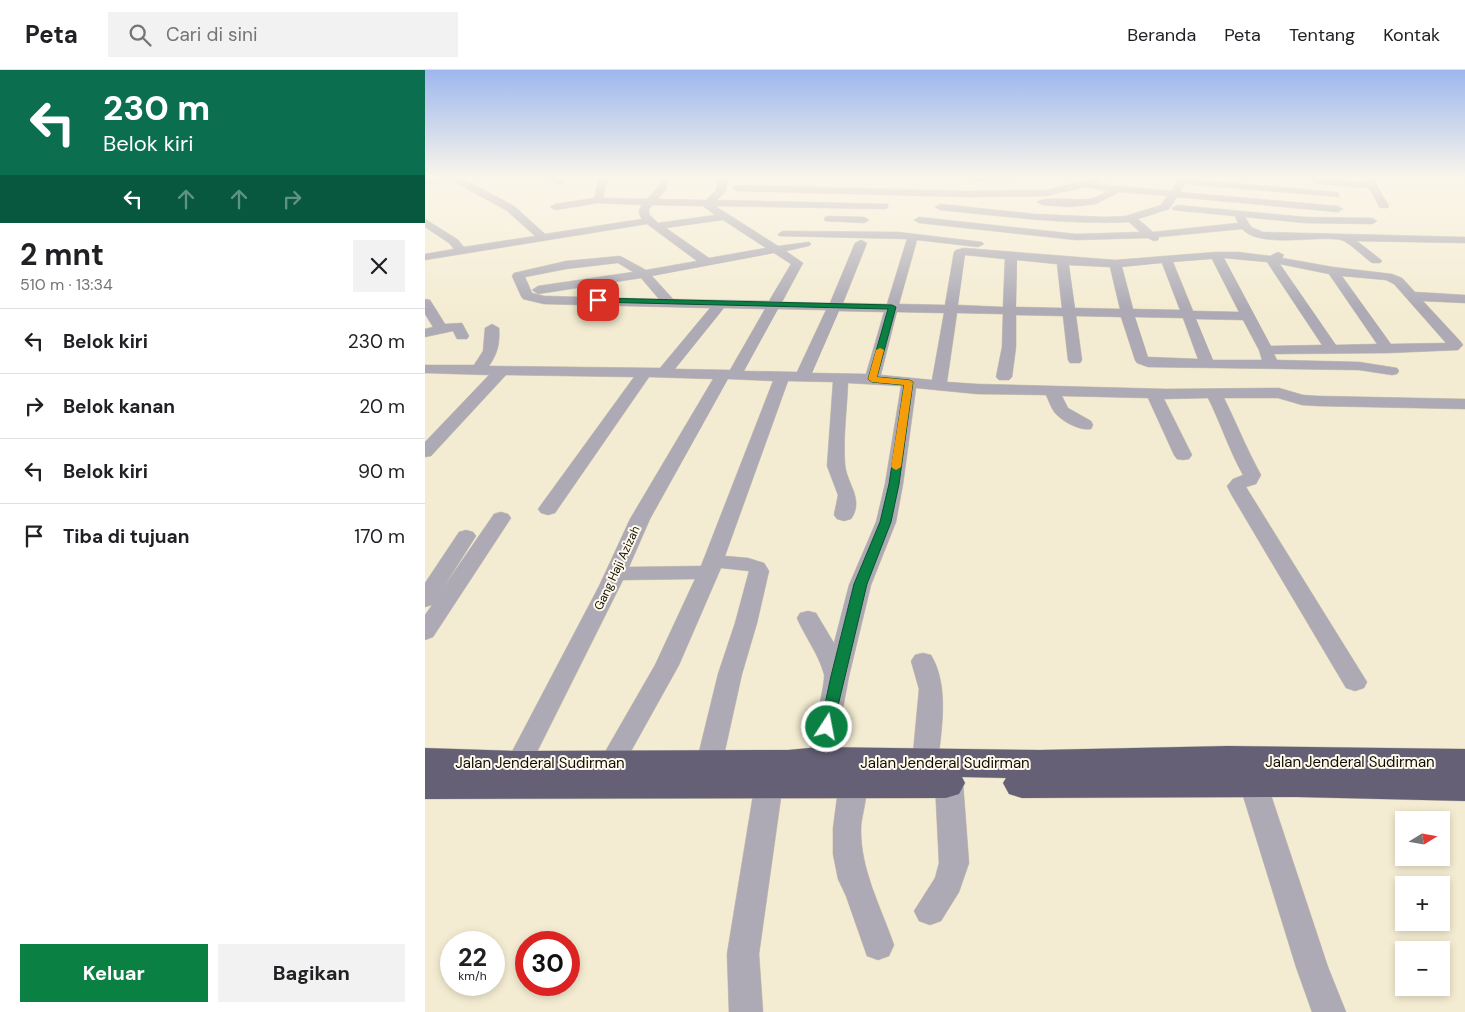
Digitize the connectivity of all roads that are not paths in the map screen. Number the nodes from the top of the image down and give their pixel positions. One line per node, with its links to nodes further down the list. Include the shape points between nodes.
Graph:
1 (524, 221): 21 (street)
2 (678, 221): 11 (street)
3 (732, 221): 26 (street)
4 (864, 221): 17 (street)
5 (918, 221): 15 (street)
6 (927, 221): 16 (street, via 1069,237)
7 (1134, 221): 16 (street)
8 (1242, 221): 12 (street)
9 (1372, 221): 20 (street)
10 (425, 222): 27 (street, via 453,241)
11 (653, 223): 13 (street); 36 (street)
12 (1246, 229): 16 (street); 18 (street, via 1263,235)
13 (595, 230): 21 (street); 33 (street, via 612,244)
14 (783, 234): 17 (street)
15 (898, 235): 17 (street); 22 (street)
16 (1151, 235): 29 (street)
17 (844, 236)
18 (1311, 236): 19 (street); 28 (street)
19 (1344, 236): 20 (street); 35 (street)
20 (1384, 236): 23 (street)
21 (543, 238): 27 (street)
22 (912, 240): 25 (street); 29 (street, via 1087,256); 49 (street)
23 (1465, 240)
24 (813, 243): 25 (street); 26 (street); 37 (street, Gang Haji Azizah)
25 (861, 243): 48 (street)
26 (775, 248): 36 (street); 37 (street)
27 (461, 251): 32 (street)
28 (1282, 254): 29 (street, via 1227,249); 30 (street); 39 (street); 60 (street, via 1273,263)
29 (1169, 255): 30 (street); 38 (street); 54 (street)
30 (1216, 255): 55 (street)
31 (1011, 256): 34 (street); 50 (street, via 961,252); 51 (street)
32 (425, 258)
33 (620, 259): 40 (street); 41 (street, via 566,265 517,276)
34 (1063, 261): 38 (street); 52 (street)
35 (1376, 261)
36 (706, 262): 40 (street)
37 (797, 263): 47 (street, Gang Haji Azizah)
38 (1115, 264): 53 (street)
39 (1333, 271): 42 (street, via 1395,279); 61 (street)
40 (644, 274): 41 (street); 44 (street)
41 (527, 292): 44 (street, via 527,296 544,300)
42 (1410, 296): 43 (street); 61 (street, via 1456,346)
43 (1465, 299)
44 (669, 302): 46 (street)
45 (425, 304): 57 (street)
46 (720, 304): 47 (street); 71 (street)
47 (775, 304): 48 (street); 72 (street, Gang Haji Azizah)
48 (834, 306): 49 (street); 75 (street)
49 (892, 307): 50 (street); 77 (street)
50 (950, 309): 51 (street); 79 (street)
51 (1010, 310): 52 (street); 74 (street)
52 (1068, 312): 53 (street); 63 (street)
53 (1128, 313): 54 (street); 64 (street, via 1142,360 1153,364)
54 (1187, 315): 55 (street); 64 (street)
55 (1248, 316): 62 (street)
56 (492, 328): 67 (street, via 491,354)
57 (441, 329): 58 (street); 59 (street, via 457,326)
58 (425, 333)
59 (462, 336)
60 (1332, 349): 61 (street); 62 (street)
61 (1388, 349)
62 (1266, 350): 65 (street)
63 (1075, 360)
64 (1208, 365): 65 (street)
65 (1270, 365): 69 (street, via 1359,366); 82 (street)
66 (425, 369): 67 (street)
67 (478, 370): 68 (street)
68 (502, 370): 70 (street); 86 (street)
69 (1392, 371)
70 (644, 373): 71 (street); 88 (street)
71 (664, 373): 72 (street)
72 (729, 375): 73 (street); 93 (street, Gang Haji Azizah, via 640,519)
73 (782, 377): 75 (street); 92 (street)
74 (1005, 377)
75 (802, 378): 76 (street)
76 (841, 378): 77 (street); 89 (street, via 836,466 847,494)
77 (872, 379): 78 (street)
78 (909, 382): 79 (street); 98 (street, via 886,522 861,584)
79 (939, 385): 80 (street)
80 (1051, 391): 81 (street); 85 (street, via 1062,411)
81 (1153, 393): 83 (street); 87 (street)
82 (1279, 393): 83 (street); 84 (street, via 1317,401)
83 (1215, 394): 99 (street, via 1252,475 1250,480 1236,486)
84 (1465, 404)
85 (1085, 425)
86 (425, 452)
87 (1183, 455)
88 (548, 509)
89 (844, 515)
90 (501, 518): 96 (street)
91 (466, 536): 94 (street)
92 (711, 567): 93 (street); 102 (street, via 667,665); 104 (street, via 748,564 759,571 730,674)
93 (616, 574): 103 (street, Gang Haji Azizah)
94 (425, 600)
95 (808, 618): 98 (street)
96 (425, 632)
97 (923, 661): 106 (street, via 931,689)
98 (837, 676): 100 (street)
99 (1355, 682)
100 (821, 762): 104 (highway, Jalan Jenderal Sudirman); 106 (highway, Jalan Jenderal Sudirman)
101 (1465, 763): 105 (highway, Jalan Jenderal Sudirman)
102 (611, 764): 103 (highway, Jalan Jenderal Sudirman); 104 (highway, Jalan Jenderal Sudirman)
103 (518, 765): 107 (highway, Jalan Jenderal Sudirman)
104 (696, 770): 107 (highway, Jalan Jenderal Sudirman); 108 (highway, Jalan Jenderal Sudirman)
105 (1308, 772): 106 (highway, Jalan Jenderal Sudirman, via 1228,760); 110 (highway, Jalan Jenderal Sudirman); 111 (highway, Jalan Jenderal Sudirman)
106 (937, 773): 109 (highway, Jalan Jenderal Sudirman); 110 (highway, Jalan Jenderal Sudirman); 112 (street, via 954,863 947,883)
107 (427, 781)
108 (769, 783): 109 (highway, Jalan Jenderal Sudirman); 115 (street, via 743,954)
109 (853, 783): 113 (street, via 847,828 848,854 853,879)
110 (1253, 783): 114 (street)
111 (1465, 786)
112 (930, 911)
113 (878, 945)
114 (1321, 992)
115 (746, 1012)

